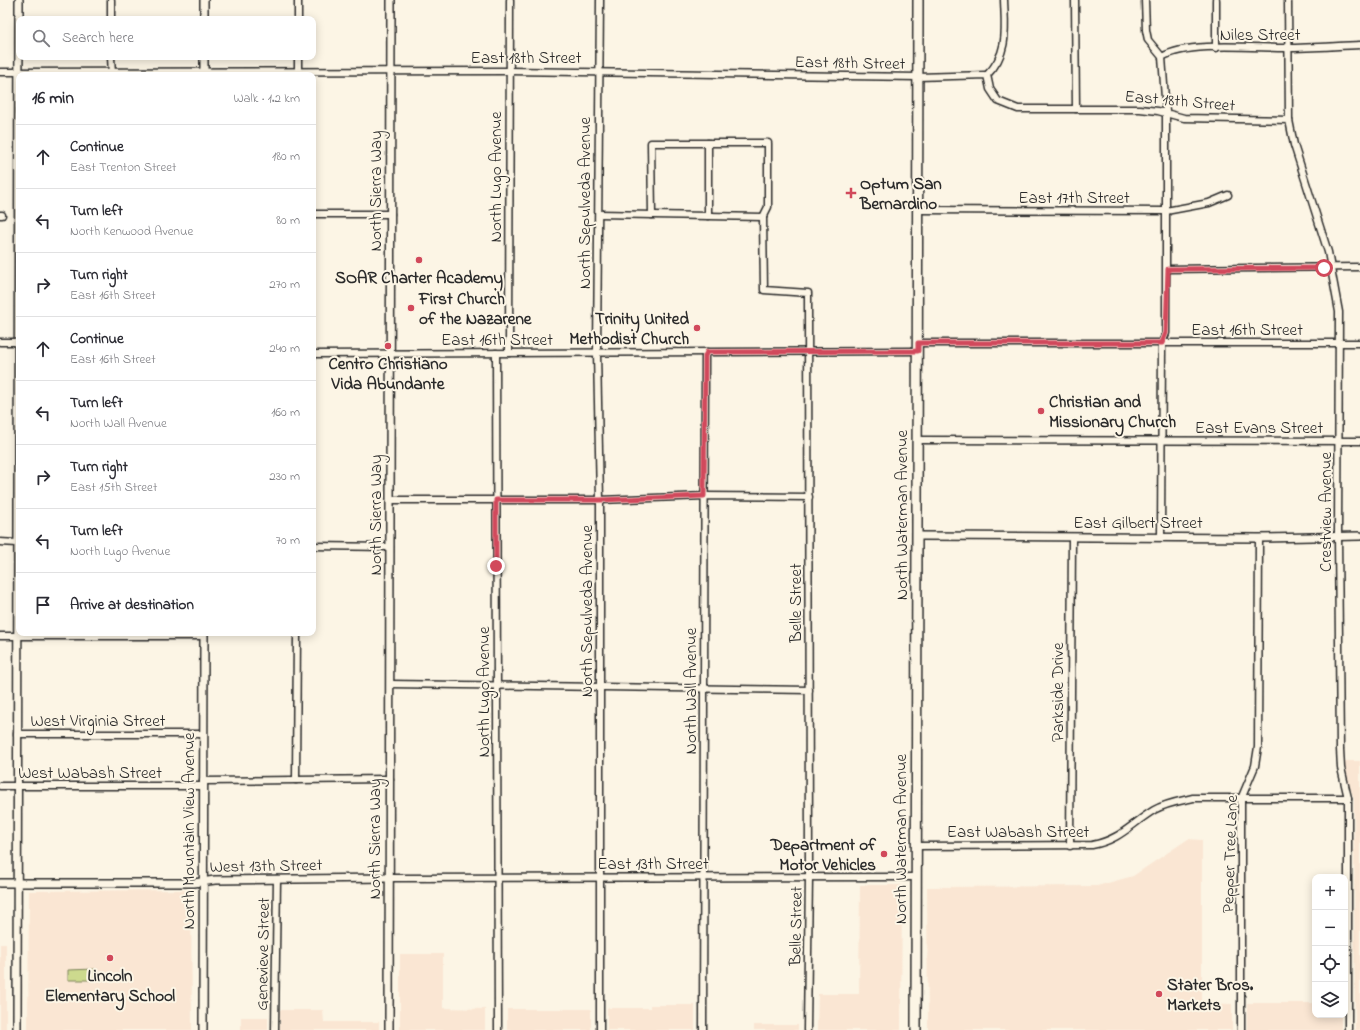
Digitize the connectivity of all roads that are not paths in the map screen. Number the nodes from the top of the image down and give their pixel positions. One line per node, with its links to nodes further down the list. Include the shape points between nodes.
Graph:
1 (18, 0): 14 (street)
2 (112, 0): 15 (street)
3 (204, 0): 16 (street)
4 (298, 0): 17 (street)
5 (391, 0): 26 (street, North Sierra Way)
6 (510, 0): 27 (street, North Lugo Avenue)
7 (600, 0): 33 (street, North Sepulveda Avenue)
8 (918, 0): 36 (main road, North Waterman Avenue)
9 (1004, 0): 35 (street, via 1005,36 1001,57)
10 (1075, 0): 37 (street)
11 (1144, 0): 21 (street, via 1148,40)
12 (1216, 0): 19 (street)
13 (1288, 0): 20 (street, Crestview Avenue)
14 (18, 16)
15 (112, 16)
16 (204, 16)
17 (298, 16)
18 (1360, 45): 20 (street, Niles Street)
19 (1216, 48): 20 (street, Niles Street); 21 (street, Niles Street, via 1177,50)
20 (1288, 48): 39 (street, Crestview Avenue)
21 (1162, 57): 38 (street)
22 (18, 60): 29 (street)
23 (112, 60): 30 (street)
24 (204, 60): 31 (street)
25 (298, 60): 32 (street)
26 (390, 71): 27 (street, East 18th Street); 34 (street, East 18th Street); 45 (street, North Sierra Way)
27 (509, 71): 33 (street, East 18th Street); 62 (street, North Lugo Avenue)
28 (0, 72): 29 (street, East 18th Street)
29 (18, 72)
30 (112, 72)
31 (204, 72)
32 (298, 72)
33 (598, 72): 36 (street, East 18th Street); 46 (street, North Sepulveda Avenue)
34 (316, 73)
35 (987, 75): 36 (street, East 18th Street); 37 (street, East 18th Street, via 990,89 998,101 1018,109)
36 (918, 77): 42 (main road, North Waterman Avenue)
37 (1076, 109): 38 (street, East 18th Street, via 1140,109)
38 (1166, 112): 39 (street, East 18th Street, via 1184,118); 43 (street)
39 (1289, 120): 51 (street, Crestview Avenue, via 1294,145)
40 (708, 142): 47 (street, via 652,143); 48 (street); 49 (street, via 768,143 769,198)
41 (1228, 195): 43 (street, East 17th Street, via 1209,203)
42 (918, 210): 43 (street, East 17th Street); 58 (main road, North Waterman Avenue)
43 (1166, 211): 52 (street)
44 (316, 214): 45 (street)
45 (391, 214): 65 (street, North Sierra Way)
46 (599, 214): 47 (street); 63 (street, North Sepulveda Avenue)
47 (652, 215): 48 (street)
48 (708, 216): 49 (street)
49 (763, 217): 59 (street, Belle Street, via 764,290 808,293)
50 (1360, 267): 51 (street)
51 (1331, 268): 52 (street); 56 (street, Crestview Avenue, via 1338,297)
52 (1168, 269): 55 (street, via 1166,333)
53 (0, 342): 54 (street)
54 (16, 342)
55 (1162, 343): 56 (street, East 16th Street); 58 (street, East 16th Street); 67 (street)
56 (1339, 343): 57 (street, East 16th Street); 68 (street, Crestview Avenue)
57 (1360, 343)
58 (918, 347): 59 (street, East 16th Street); 66 (main road, North Waterman Avenue)
59 (808, 351): 60 (street, East 16th Street); 71 (street, Belle Street)
60 (707, 352): 63 (street, East 16th Street); 70 (street, North Wall Avenue)
61 (496, 353): 62 (street, East 16th Street); 65 (street, East 16th Street); 73 (street, North Lugo Avenue)
62 (509, 353): 63 (street, East 16th Street)
63 (597, 353): 74 (street, North Sepulveda Avenue)
64 (316, 354): 65 (street, East 16th Street)
65 (389, 354): 72 (street, North Sierra Way)
66 (917, 440): 67 (street, East Evans Street); 75 (main road, North Waterman Avenue)
67 (1162, 441): 68 (street, East Evans Street); 78 (street)
68 (1339, 441): 69 (street, East Evans Street); 76 (street, Crestview Avenue)
69 (1360, 441)
70 (704, 496): 71 (street); 74 (street); 92 (street, North Wall Avenue)
71 (809, 497): 93 (street, Belle Street)
72 (390, 500): 73 (street); 84 (street, North Sierra Way)
73 (496, 500): 74 (street); 90 (street, North Lugo Avenue)
74 (600, 500): 91 (street, North Sepulveda Avenue)
75 (917, 536): 79 (street, East Gilbert Street); 103 (main road, North Waterman Avenue)
76 (1338, 536): 77 (street, East Gilbert Street); 80 (street, East Gilbert Street); 101 (street, Crestview Avenue, via 1340,755)
77 (1360, 536)
78 (1161, 537): 79 (street, East Gilbert Street); 80 (street, East Gilbert Street)
79 (1072, 538): 104 (street, Parkside Drive)
80 (1259, 538): 102 (street, Pepper Tree Lane, via 1258,748 1255,766)
81 (0, 542): 82 (street)
82 (16, 542)
83 (316, 546): 84 (street)
84 (390, 547): 89 (street, North Sierra Way)
85 (0, 636): 86 (street)
86 (17, 636): 94 (street)
87 (204, 636): 95 (street, North Mountain View Avenue)
88 (297, 636): 97 (street)
89 (390, 684): 90 (street); 96 (street, North Sierra Way)
90 (496, 684): 91 (street); 109 (street, North Lugo Avenue)
91 (600, 687): 92 (street); 110 (street, North Sepulveda Avenue)
92 (704, 689): 93 (street); 105 (street, North Wall Avenue)
93 (809, 690): 106 (street, Belle Street)
94 (17, 734): 95 (street, West Virginia Street); 100 (street)
95 (204, 734): 98 (street, North Mountain View Avenue)
96 (390, 779): 97 (street, West Wabash Street); 108 (street, North Sierra Way)
97 (296, 780): 98 (street, West Wabash Street)
98 (203, 784): 100 (street, West Wabash Street); 112 (street, North Mountain View Avenue)
99 (0, 786): 100 (street, West Wabash Street)
100 (17, 786): 114 (street)
101 (1348, 798): 102 (street, East Wabash Street); 125 (street, Crestview Avenue)
102 (1241, 799): 104 (street, East Wabash Street, via 1193,798 1175,802 1154,810 1129,830 1104,843); 124 (street, Pepper Tree Lane)
103 (916, 846): 104 (street, East Wabash Street); 107 (main road, North Waterman Avenue)
104 (1070, 846)
105 (703, 877): 106 (street, East 13th Street); 110 (street, East 13th Street); 121 (street, North Wall Avenue)
106 (809, 877): 107 (street, East 13th Street); 122 (street, Belle Street)
107 (916, 877): 123 (main road, North Waterman Avenue)
108 (389, 878): 109 (street, East 13th Street); 111 (street, West 13th Street); 118 (street, North Sierra Way)
109 (498, 878): 110 (street, East 13th Street); 119 (street, North Lugo Avenue)
110 (600, 878): 120 (street, North Sepulveda Avenue)
111 (277, 879): 112 (street, West 13th Street); 117 (street, Genevieve Street)
112 (203, 881): 114 (street, West 13th Street); 116 (street, North Mountain View Avenue)
113 (0, 883): 114 (street, West 13th Street)
114 (17, 883): 115 (street)
115 (16, 1030)
116 (203, 1030)
117 (275, 1030)
118 (389, 1030)
119 (498, 1030)
120 (600, 1030)
121 (703, 1030)
122 (807, 1030)
123 (916, 1030)
124 (1241, 1030)
125 (1348, 1030)

